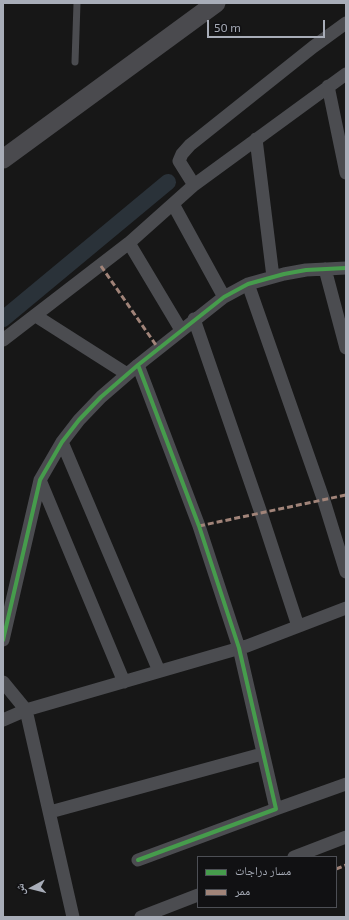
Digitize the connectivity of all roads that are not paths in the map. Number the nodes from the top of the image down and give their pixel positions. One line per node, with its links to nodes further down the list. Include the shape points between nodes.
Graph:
1 (78, 3): 4 (lane)
2 (216, 3): 8 (main road)
3 (346, 23): 10 (street, via 190,145 179,162)
4 (75, 62)
5 (346, 74): 6 (street)
6 (328, 86): 7 (street); 9 (street)
7 (256, 139): 10 (street); 15 (street)
8 (3, 158)
9 (346, 173)
10 (194, 185): 11 (street)
11 (173, 204): 12 (street); 17 (street)
12 (129, 243): 18 (street); 20 (street)
13 (346, 268): 14 (street)
14 (324, 269): 15 (street); 22 (street)
15 (273, 277): 16 (street)
16 (248, 284): 17 (street); 27 (street, via 324,501)
17 (224, 297): 19 (street)
18 (36, 316): 21 (street); 24 (street)
19 (194, 319): 20 (street); 29 (street)
20 (181, 330): 23 (street)
21 (3, 340)
22 (345, 343)
23 (138, 365): 24 (street); 31 (street, via 199,526)
24 (127, 374): 25 (street, via 79,420)
25 (62, 442): 26 (street); 32 (street)
26 (40, 480): 30 (street); 34 (street)
27 (346, 572)
28 (346, 608): 29 (street)
29 (298, 626): 31 (street)
30 (3, 640)
31 (239, 648): 32 (street); 37 (street)
32 (159, 671): 34 (street)
33 (3, 682): 35 (street)
34 (124, 682): 35 (street)
35 (26, 710): 36 (street); 40 (street)
36 (3, 720)
37 (262, 754): 39 (street); 40 (street)
38 (346, 784): 39 (street)
39 (276, 809): 43 (street)
40 (50, 812): 45 (street)
41 (346, 837): 42 (street)
42 (297, 856)
43 (138, 860)
44 (197, 895): 46 (street)
45 (74, 917)
46 (141, 917)

